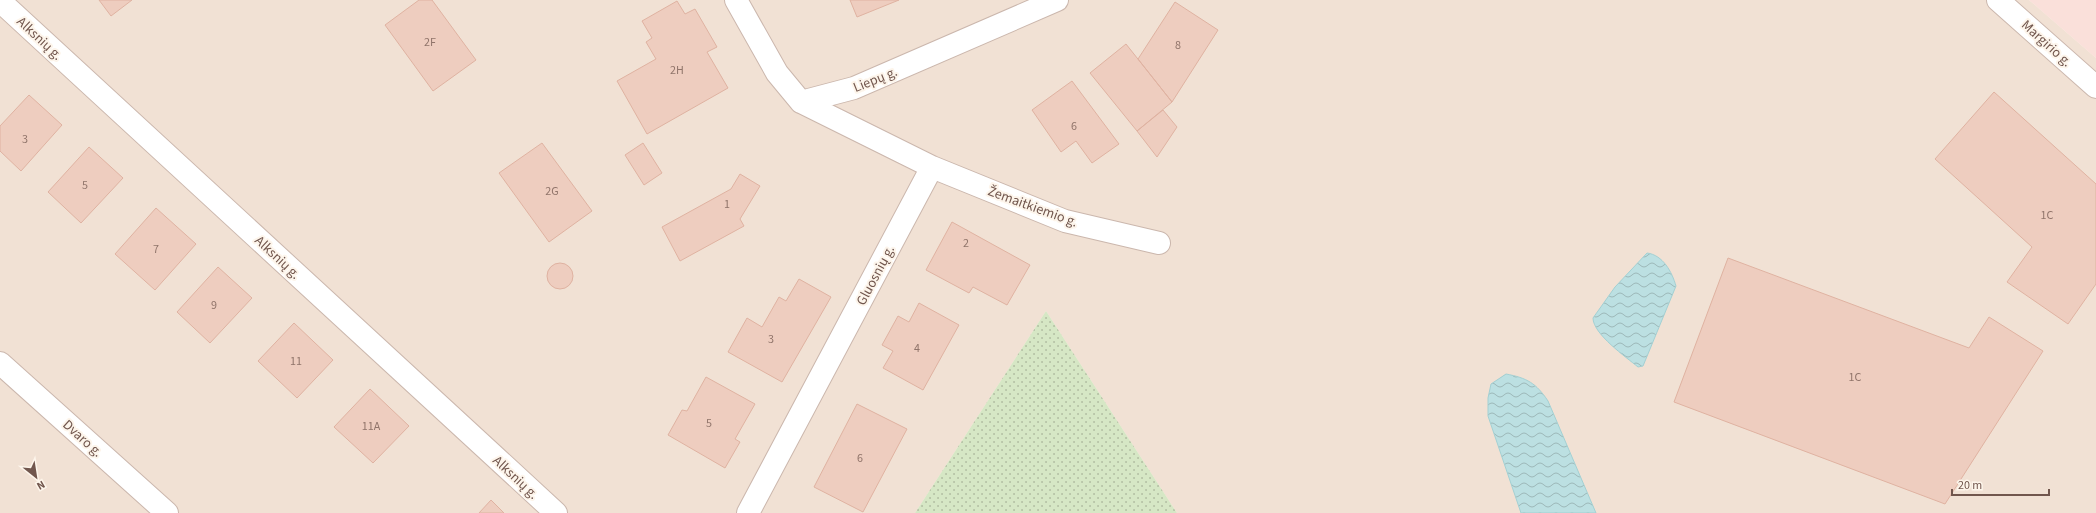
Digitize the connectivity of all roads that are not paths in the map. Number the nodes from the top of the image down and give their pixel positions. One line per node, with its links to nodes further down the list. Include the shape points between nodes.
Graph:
1 (736, 0): 6 (street, via 777,73)
2 (1058, 0): 6 (street, Liepų g., via 854,88)
3 (1998, 0): 5 (street, Margirio g.)
4 (0, 1): 11 (street, Alksnių g.)
5 (2096, 87)
6 (801, 102): 7 (street)
7 (932, 167): 8 (street, Žemaitkiemio g., via 1065,221); 12 (street, Gluosnių g.)
8 (1159, 243)
9 (0, 363): 10 (street, Dvaro g.)
10 (167, 513)
11 (556, 513)
12 (748, 513)

